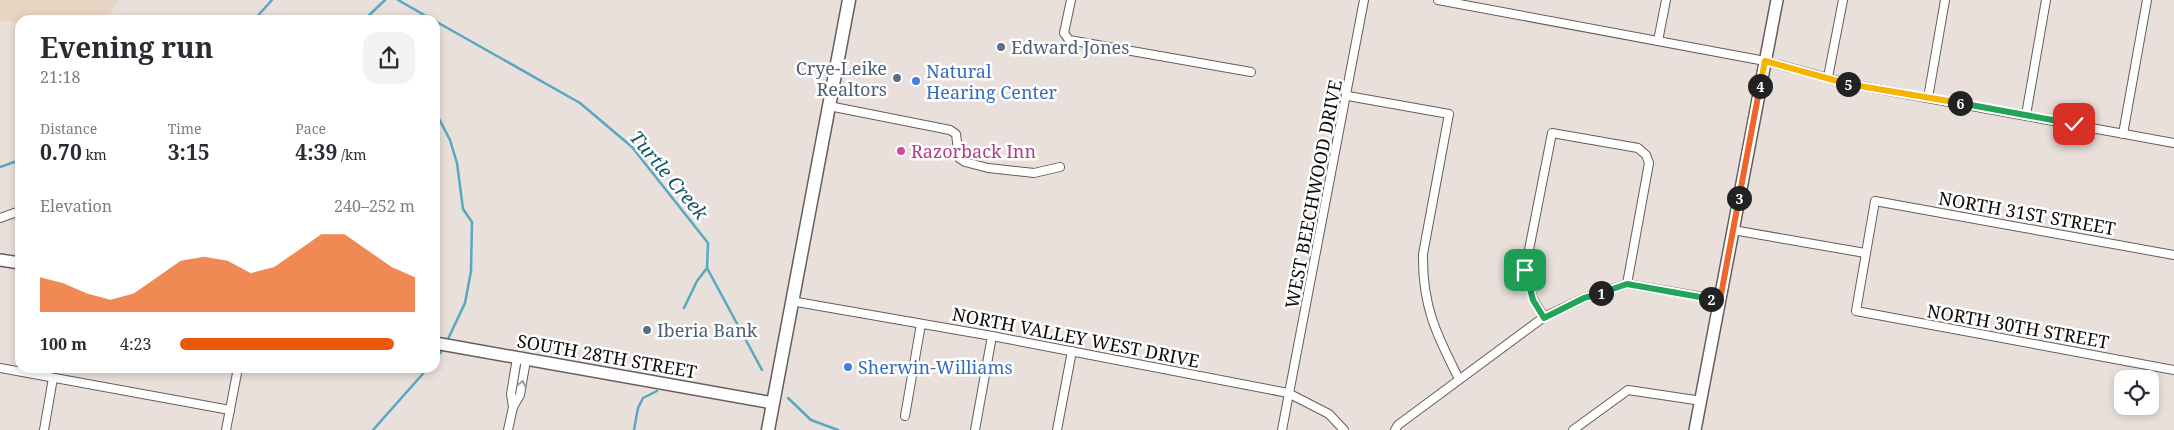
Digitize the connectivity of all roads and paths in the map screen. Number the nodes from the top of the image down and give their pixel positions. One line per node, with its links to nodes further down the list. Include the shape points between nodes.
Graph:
1 (849, 0): 17 (main road)
2 (1070, 0): 13 (street, via 1064,33 1074,42)
3 (1364, 0): 15 (street, WEST BEECHWOOD DRIVE)
4 (1438, 0): 11 (street)
5 (1666, 0): 11 (street)
6 (1777, 0): 12 (main road)
7 (1842, 0): 14 (street)
8 (1945, 0): 16 (street)
9 (2046, 0): 18 (street)
10 (2147, 0): 19 (street)
11 (1658, 41): 12 (street)
12 (1765, 61): 14 (street); 24 (main road)
13 (1251, 72)
14 (1828, 77): 16 (street)
15 (1348, 96): 44 (street, via 1449,114 1423,276 1426,300 1437,336); 45 (street, WEST BEECHWOOD DRIVE)
16 (1928, 98): 18 (street)
17 (829, 106): 21 (street, via 950,130 956,134 959,158 976,165 1034,173); 31 (main road)
18 (2026, 115): 19 (street)
19 (2123, 134): 20 (street)
20 (2174, 143)
21 (1060, 167)
22 (15, 213): 23 (street)
23 (0, 218)
24 (1733, 230): 25 (street); 30 (main road)
25 (1865, 253): 26 (street, NORTH 31ST STREET, via 1875,200); 39 (street, NORTH 30TH STREET, via 1856,311)
26 (2174, 255)
27 (0, 260): 28 (main road)
28 (15, 262)
29 (1627, 284): 30 (street); 32 (street, via 1584,298); 32 (street, via 1649,163 1646,155 1638,148 1552,133 1525,270 1533,300)
30 (1720, 300): 46 (main road)
31 (791, 301): 33 (street, NORTH VALLEY WEST DRIVE); 47 (main road)
32 (1544, 318): 44 (street)
33 (921, 324): 34 (street, NORTH VALLEY WEST DRIVE); 49 (street)
34 (992, 336): 36 (street, NORTH VALLEY WEST DRIVE); 54 (street)
35 (440, 344): 37 (main road, SOUTH 28TH STREET)
36 (1072, 351): 45 (street, NORTH VALLEY WEST DRIVE); 55 (street)
37 (522, 359): 47 (main road, SOUTH 28TH STREET); 52 (street, via 511,394 513,407)
38 (0, 368): 40 (street)
39 (2174, 370)
40 (15, 371)
41 (26, 373): 43 (street)
42 (237, 373): 48 (street)
43 (53, 378): 48 (street); 50 (street)
44 (1459, 379): 58 (street)
45 (1288, 393): 56 (street, WEST BEECHWOOD DRIVE); 57 (street, NORTH VALLEY WEST DRIVE, via 1328,414)
46 (1702, 401): 59 (street, via 1628,390); 60 (main road)
47 (773, 403): 53 (main road)
48 (230, 410): 51 (street)
49 (905, 416)
50 (44, 430)
51 (226, 430)
52 (508, 430)
53 (768, 430)
54 (975, 430)
55 (1057, 430)
56 (1282, 430)
57 (1344, 430)
58 (1395, 430)
59 (1573, 430)
60 (1695, 430)

